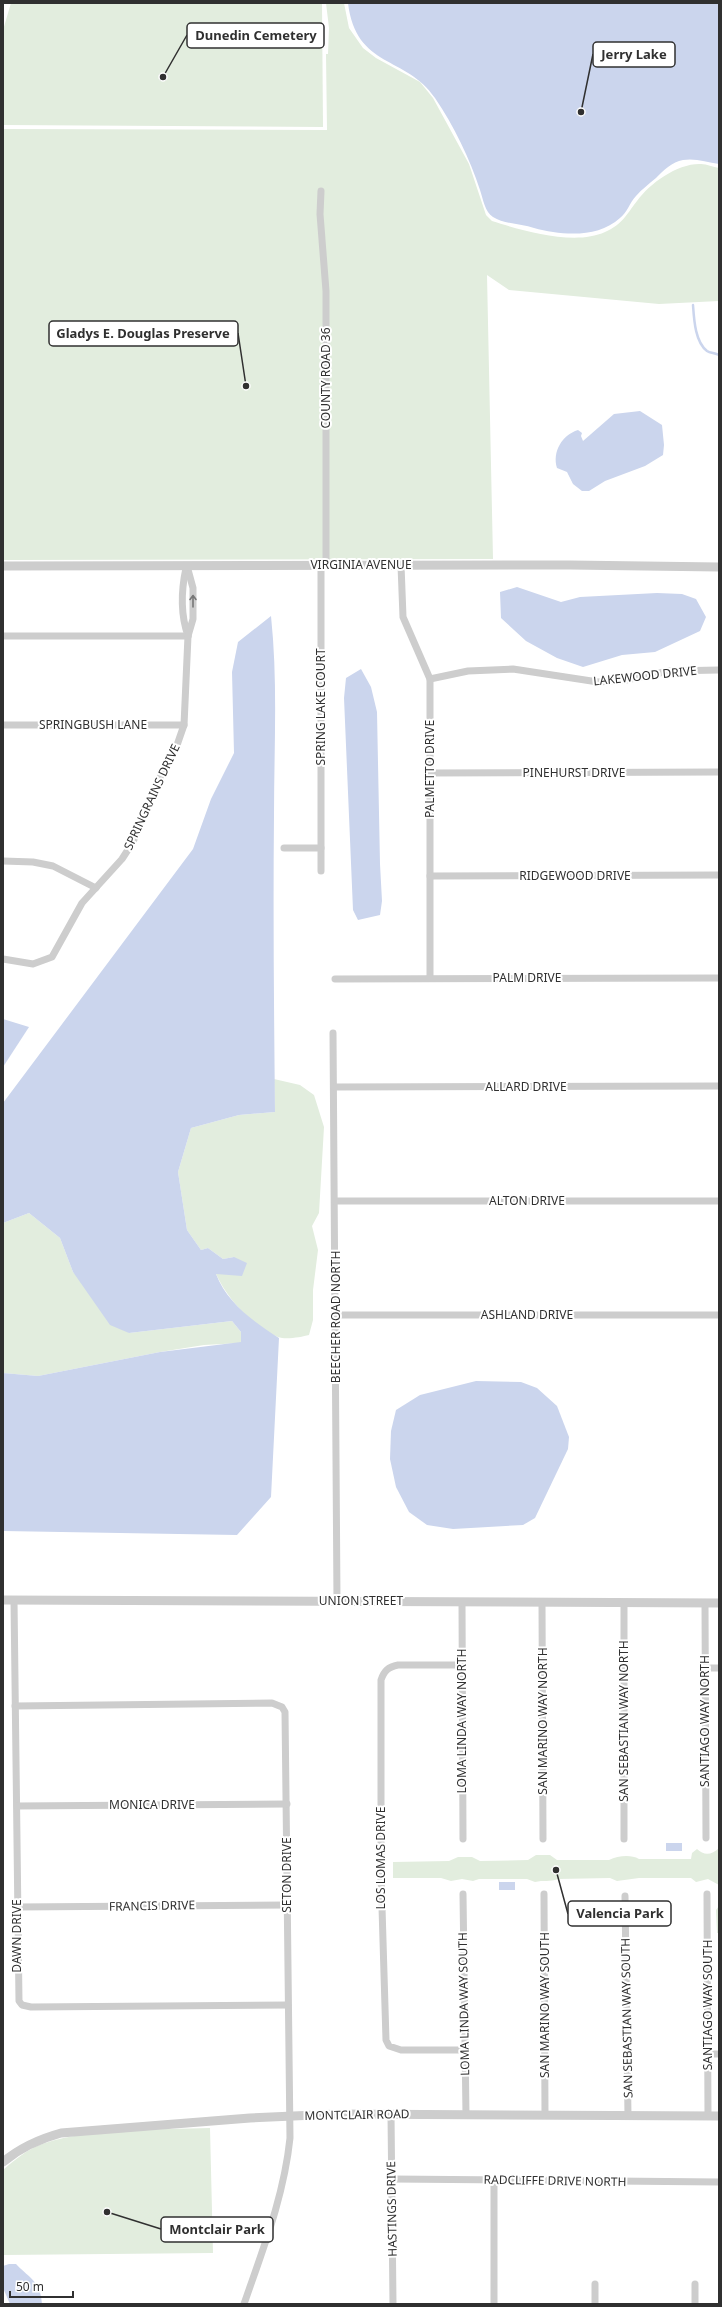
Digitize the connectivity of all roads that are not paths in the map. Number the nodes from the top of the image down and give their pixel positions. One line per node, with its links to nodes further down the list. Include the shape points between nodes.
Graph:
1 (321, 191): 5 (street, COUNTY ROAD 36, via 320,214 326,291)
2 (401, 565): 5 (street, VIRGINIA AVENUE); 6 (street, VIRGINIA AVENUE); 10 (street, PALMETTO DRIVE, via 403,617)
3 (3, 566): 4 (street, VIRGINIA AVENUE)
4 (187, 566): 5 (street, VIRGINIA AVENUE); 8 (street, SPRINGRAINS DRIVE, one-way to 4, via 193,619 193,588); 8 (street, SPRINGRAINS DRIVE, via 182,588 182,619)
5 (324, 566): 16 (street, SPRING LAKE COURT)
6 (719, 567)
7 (3, 636): 8 (street)
8 (188, 636): 12 (street, SPRINGRAINS DRIVE)
9 (719, 670): 10 (street, LAKEWOOD DRIVE, via 669,671 626,680 598,682 513,669 468,671)
10 (430, 679): 14 (street, PALMETTO DRIVE)
11 (3, 725): 12 (street, SPRINGBUSH LANE)
12 (184, 725): 21 (street, SPRINGRAINS DRIVE, via 176,748 132,842 122,859)
13 (719, 772): 14 (street, PINEHURST DRIVE)
14 (429, 773): 20 (street, PALMETTO DRIVE)
15 (284, 848): 16 (street)
16 (321, 848): 18 (street, SPRING LAKE COURT)
17 (3, 861): 21 (street, via 53,866)
18 (321, 871)
19 (719, 875): 20 (street, RIDGEWOOD DRIVE)
20 (430, 876): 23 (street, PALMETTO DRIVE)
21 (96, 888): 22 (street, SPRINGRAINS DRIVE, via 82,903 52,957 33,964)
22 (3, 959)
23 (430, 978): 24 (street, PALM DRIVE); 25 (street, PALM DRIVE)
24 (719, 978)
25 (335, 979)
26 (333, 1033): 28 (street, BEECHER ROAD NORTH)
27 (719, 1086): 28 (street, ALLARD DRIVE)
28 (334, 1087): 29 (street, BEECHER ROAD NORTH)
29 (335, 1201): 30 (street, ALTON DRIVE); 31 (street, BEECHER ROAD NORTH)
30 (719, 1201)
31 (336, 1315): 32 (street, ASHLAND DRIVE); 35 (street, BEECHER ROAD NORTH)
32 (719, 1315)
33 (3, 1600): 34 (street, UNION STREET)
34 (14, 1600): 35 (street, UNION STREET); 44 (street, DAWN DRIVE)
35 (337, 1601): 36 (street, UNION STREET)
36 (462, 1602): 37 (street, UNION STREET); 41 (street, LOMA LINDA WAY NORTH)
37 (542, 1602): 38 (street, UNION STREET); 49 (street, SAN MARINO WAY NORTH)
38 (624, 1603): 39 (street, UNION STREET); 50 (street, SAN SEBASTIAN WAY NORTH)
39 (705, 1603): 40 (street, UNION STREET); 42 (street, SANTIAGO WAY NORTH)
40 (719, 1603)
41 (461, 1665): 48 (street, LOMA LINDA WAY NORTH); 58 (street, LOS LOMAS DRIVE, via 398,1665 392,1666 383,1674 380,1874 386,2040 389,2046 402,2050)
42 (705, 1668): 43 (street); 47 (street, SANTIAGO WAY NORTH)
43 (719, 1668)
44 (16, 1706): 45 (street, SETON DRIVE, via 278,1704 286,1717); 46 (street, DAWN DRIVE)
45 (287, 1804): 46 (street, MONICA DRIVE); 55 (street, SETON DRIVE)
46 (17, 1806): 56 (street, DAWN DRIVE)
47 (706, 1838)
48 (463, 1839)
49 (543, 1839)
50 (624, 1840)
51 (463, 1894): 58 (street, LOMA LINDA WAY SOUTH)
52 (544, 1894): 63 (street, SAN MARINO WAY SOUTH)
53 (707, 1894): 59 (street, SANTIAGO WAY SOUTH)
54 (625, 1896): 65 (street, SAN SEBASTIAN WAY SOUTH)
55 (287, 1905): 56 (street, FRANCIS DRIVE); 57 (street, SETON DRIVE)
56 (17, 1907): 57 (street, DAWN DRIVE, via 18,1996 19,2001 26,2007)
57 (288, 2005): 64 (street, SETON DRIVE)
58 (464, 2050): 62 (street, LOMA LINDA WAY SOUTH)
59 (708, 2054): 60 (street); 66 (street, SANTIAGO WAY SOUTH)
60 (719, 2054)
61 (391, 2114): 62 (street, MONTCLAIR ROAD); 64 (street, MONTCLAIR ROAD); 69 (street, HASTINGS DRIVE)
62 (466, 2115): 63 (street, MONTCLAIR ROAD)
63 (546, 2115): 65 (street, MONTCLAIR ROAD)
64 (290, 2116): 68 (street, MONTCLAIR ROAD, via 61,2133 23,2147); 74 (street, SETON DRIVE, via 290,2138 283,2188)
65 (628, 2116): 66 (street, MONTCLAIR ROAD)
66 (708, 2116): 67 (street, MONTCLAIR ROAD)
67 (719, 2116)
68 (3, 2162)
69 (392, 2179): 70 (street, RADCLIFFE DRIVE NORTH); 75 (street, HASTINGS DRIVE)
70 (494, 2180): 71 (street, RADCLIFFE DRIVE NORTH); 76 (street)
71 (719, 2182)
72 (595, 2284): 77 (street)
73 (695, 2284): 78 (street)
74 (244, 2304)
75 (393, 2304)
76 (494, 2304)
77 (595, 2304)
78 (695, 2304)

